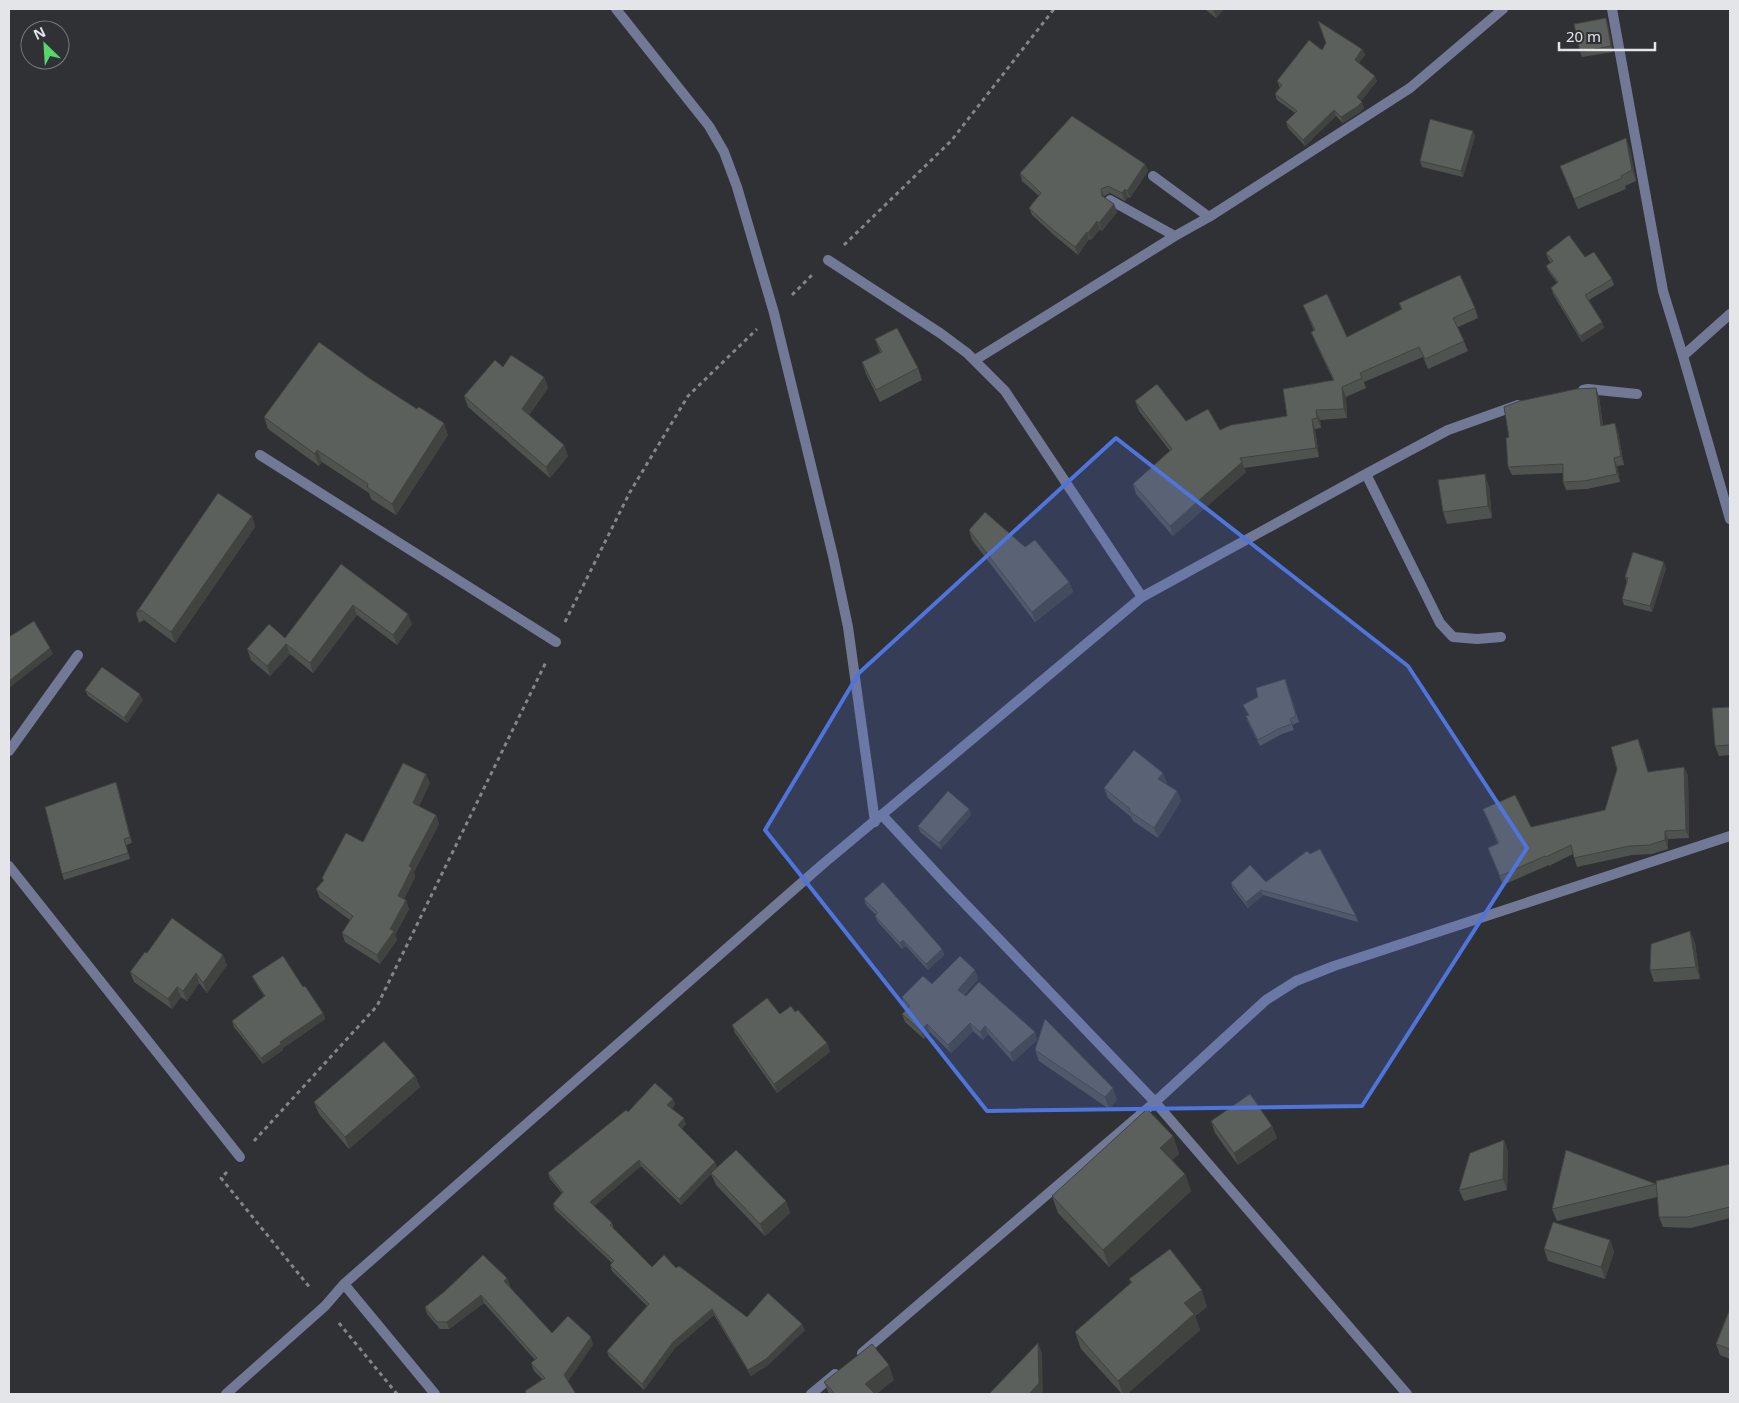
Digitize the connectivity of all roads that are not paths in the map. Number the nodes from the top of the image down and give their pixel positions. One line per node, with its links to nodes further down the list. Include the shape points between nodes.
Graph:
1 (616, 9): 23 (street, via 703,118 724,152 737,188 774,313 833,556)
2 (1503, 9): 6 (street, via 1410,88)
3 (1612, 9): 10 (street, via 1663,291)
4 (1153, 176): 6 (street)
5 (1110, 200): 7 (street)
6 (1210, 217): 7 (street)
7 (1176, 236): 11 (street)
8 (828, 260): 11 (street, via 940,333)
9 (1730, 314): 10 (street)
10 (1683, 356): 17 (street)
11 (975, 360): 18 (street, via 1005,391)
12 (1570, 392): 13 (street, via 1588,389)
13 (1637, 394)
14 (1524, 402): 16 (street, via 1448,430)
15 (260, 456): 20 (street)
16 (1366, 474): 18 (street); 19 (street, via 1440,623 1453,637)
17 (1730, 519)
18 (1142, 597): 23 (street)
19 (1501, 637)
20 (556, 642)
21 (78, 655): 22 (street)
22 (9, 751)
23 (879, 818): 26 (street); 28 (street)
24 (1730, 836): 26 (street, via 1296,981 1266,1000)
25 (9, 866): 27 (street)
26 (1155, 1102): 31 (street); 32 (street)
27 (240, 1157)
28 (344, 1284): 29 (street, via 325,1306); 30 (street)
29 (226, 1394)
30 (435, 1394)
31 (811, 1394)
32 (1407, 1394)

